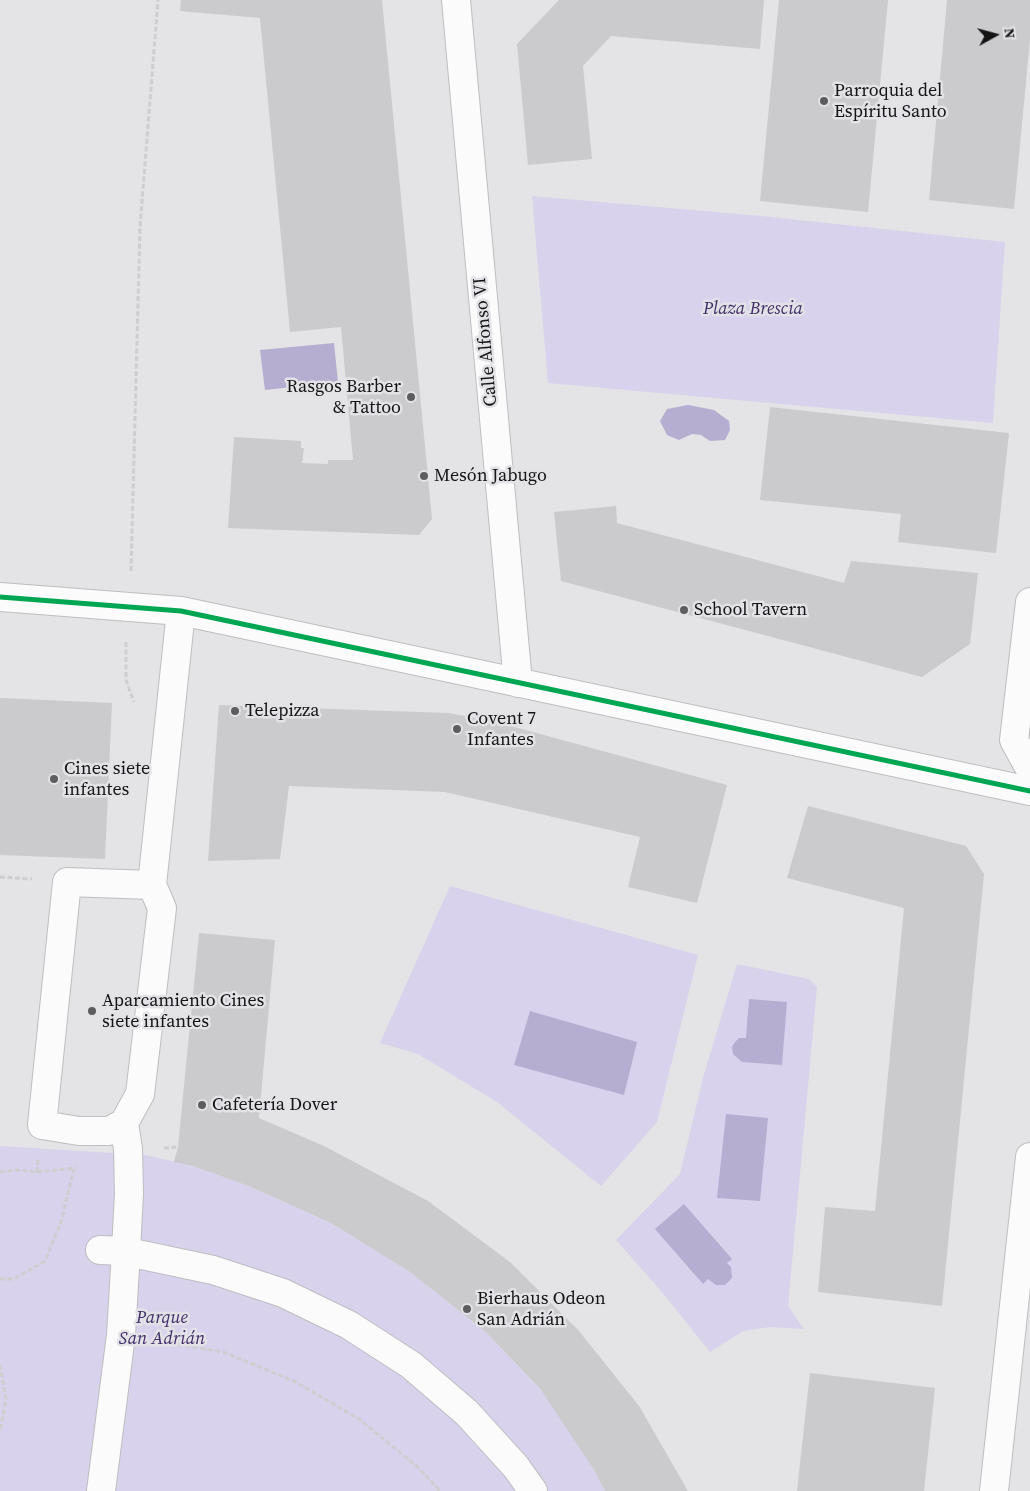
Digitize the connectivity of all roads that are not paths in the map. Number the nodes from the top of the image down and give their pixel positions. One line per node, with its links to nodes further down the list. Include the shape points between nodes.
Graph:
1 (456, 0): 5 (street, Calle Alfonso VI)
2 (0, 597): 4 (street)
3 (1030, 602): 6 (street, via 1014,740)
4 (181, 610): 5 (street); 8 (street)
5 (518, 683): 7 (street)
6 (1030, 770)
7 (1030, 791)
8 (152, 885): 9 (street, via 162,908 140,1094); 9 (street, via 67,882 42,1124 79,1131 109,1131)
9 (124, 1123): 11 (street, via 129,1193)
10 (1030, 1157): 12 (street)
11 (113, 1250): 13 (street, via 121,1335); 14 (street, via 213,1270 283,1293 349,1325 411,1365 467,1413 516,1467)
12 (1019, 1360): 15 (street)
13 (101, 1491)
14 (533, 1491)
15 (994, 1491)

